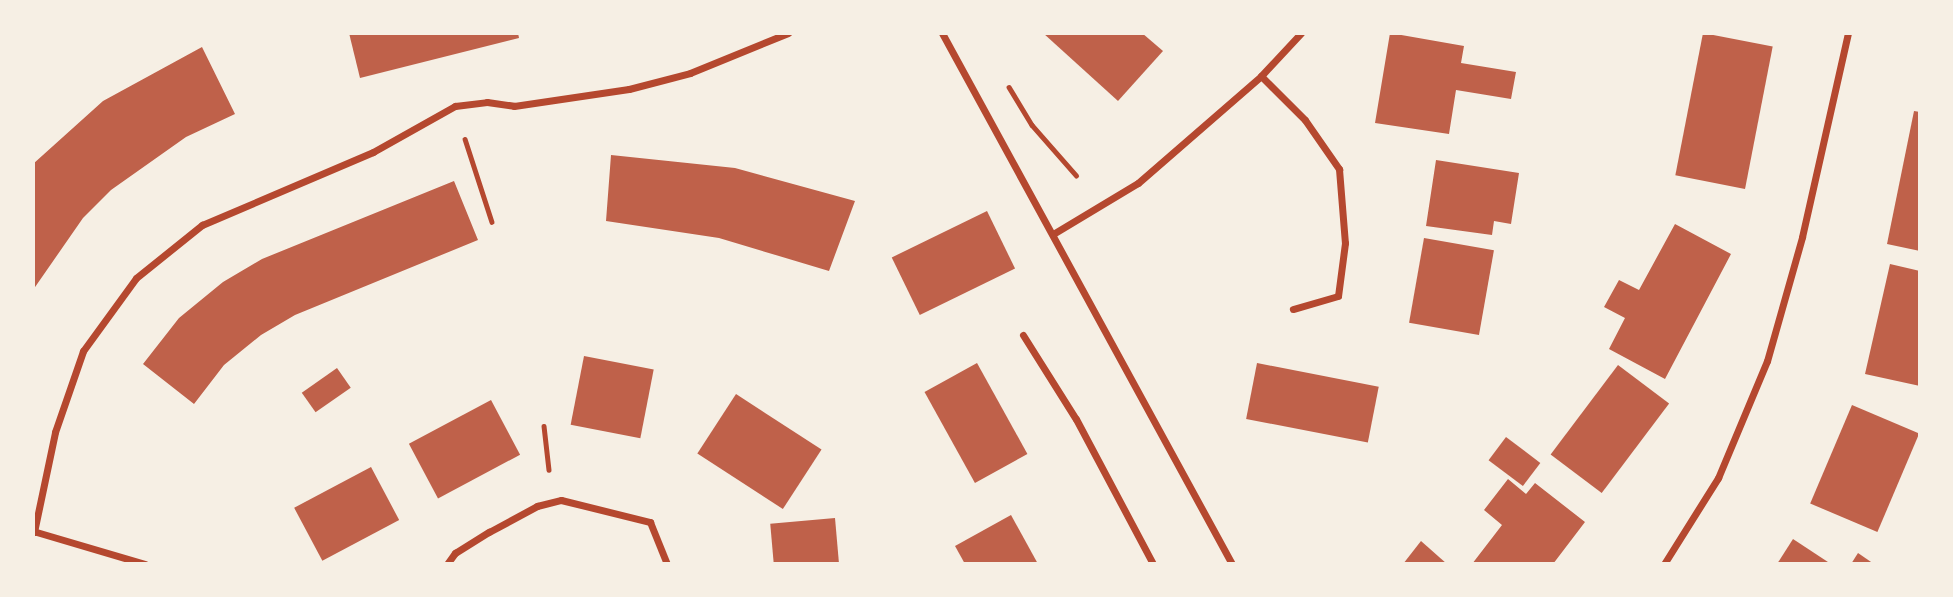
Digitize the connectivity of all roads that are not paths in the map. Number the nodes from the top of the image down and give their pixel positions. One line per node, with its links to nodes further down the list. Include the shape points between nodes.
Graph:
1 (788, 33): 9 (street, via 690,73 629,89 514,106 487,102 456,106 373,152 202,225 136,278 83,351 55,432)
2 (942, 33): 6 (street)
3 (1301, 33): 5 (street)
4 (1848, 33): 15 (street, via 1802,237 1767,361 1718,478)
5 (1261, 76): 6 (street, via 1138,183); 7 (street, via 1305,120 1339,169 1345,243 1338,296)
6 (1053, 234): 14 (street)
7 (1293, 309)
8 (1023, 335): 13 (street, via 1076,419)
9 (34, 531): 10 (street)
10 (145, 564)
11 (446, 564): 12 (street, via 488,532 537,506 561,500 650,522)
12 (667, 564)
13 (1153, 564)
14 (1232, 564)
15 (1664, 564)

